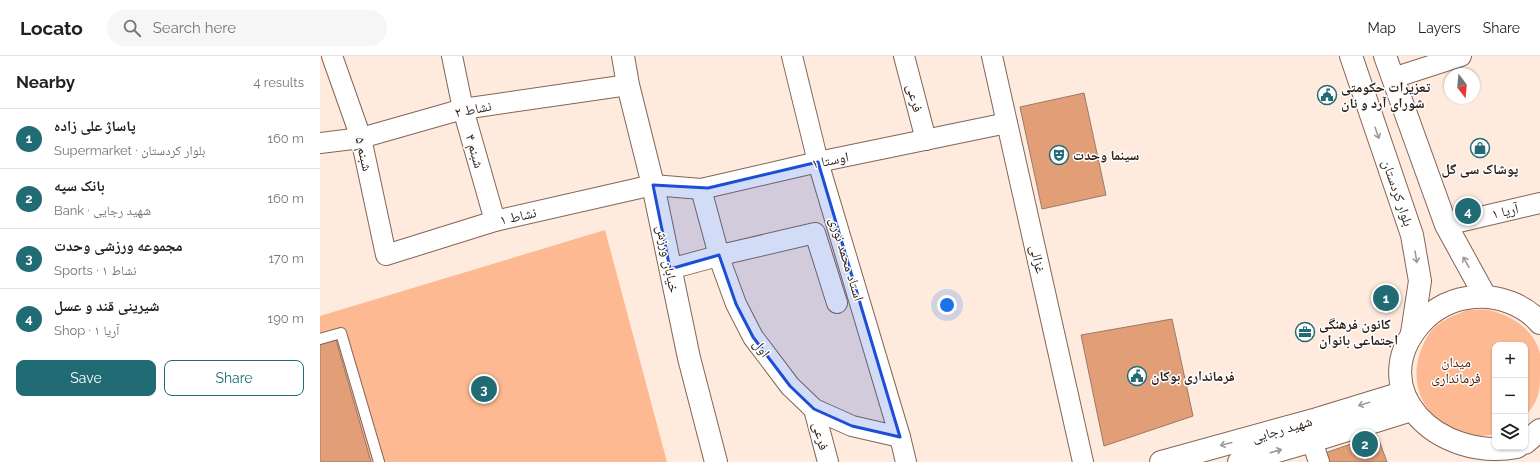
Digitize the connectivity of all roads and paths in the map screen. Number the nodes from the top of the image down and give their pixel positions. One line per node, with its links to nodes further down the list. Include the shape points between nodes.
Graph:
1 (331, 56): 10 (street); 15 (street, شبنم ۵)
2 (452, 56): 13 (street, شبنم ۴)
3 (624, 56): 12 (main road, خیابان ورزش)
4 (792, 56): 18 (street, استاد محمد نوری)
5 (904, 56): 16 (street, فرعی)
6 (992, 56): 14 (street, غزالی)
7 (1351, 56): 24 (main road, بلوار کردستان, one-way to 24)
8 (1385, 56): 11 (main road)
9 (1461, 56): 11 (street)
10 (320, 58)
11 (1393, 78): 23 (main road)
12 (628, 85): 13 (street, نشاط ۲); 19 (main road, خیابان ورزش)
13 (463, 109): 15 (street, نشاط ۲); 22 (street, شبنم ۴)
14 (1007, 123): 16 (street, اوستا ۱); 43 (street, غزالی)
15 (361, 138): 17 (street, نشاط ۲); 25 (street, شبنم ۵)
16 (926, 140): 18 (street, اوستا ۱)
17 (320, 144)
18 (818, 162): 20 (street, اوستا ۱); 36 (street, استاد محمد نوری)
19 (653, 185): 20 (street, اوستا ۱); 22 (street, نشاط ۱); 27 (main road, خیابان ورزش)
20 (701, 189): 26 (street, اول)
21 (1540, 202): 23 (street, آریا ۱)
22 (495, 221): 25 (street, نشاط ۱)
23 (1446, 225): 24 (main road); 28 (main road, one-way to 23)
24 (1412, 235): 31 (main road, بلوار کردستان, one-way to 31, via 1420,281)
25 (386, 255)
26 (719, 255): 27 (street); 29 (street, via 815,233); 34 (street, اول, via 736,304 753,336 790,386)
27 (670, 269): 40 (main road, خیابان ورزش, via 689,358)
28 (1485, 296): 30 (main road, via 1511,302 1534,316); 31 (main road, via 1464,297 1444,305 1426,317)
29 (837, 302)
30 (1540, 323)
31 (1412, 333): 33 (main road, via 1404,352 1400,372)
32 (320, 339): 39 (lane, via 341,333)
33 (1405, 402): 37 (main road, شهید رجایی); 38 (main road, via 1418,427 1432,440 1449,450 1468,456 1487,456); 44 (main road, شهید رجایی, one-way to 44, via 1317,419)
34 (814, 409): 36 (street, اول, via 852,426); 41 (street, فرعی)
35 (1540, 430): 38 (main road)
36 (900, 437): 42 (street, استاد محمد نوری)
37 (1312, 441): 45 (main road, شهید رجایی, one-way to 37); 46 (street)
38 (1515, 451)
39 (379, 462)
40 (716, 462)
41 (828, 462)
42 (906, 462)
43 (1083, 462)
44 (1161, 462)
45 (1238, 462)
46 (1319, 462)

